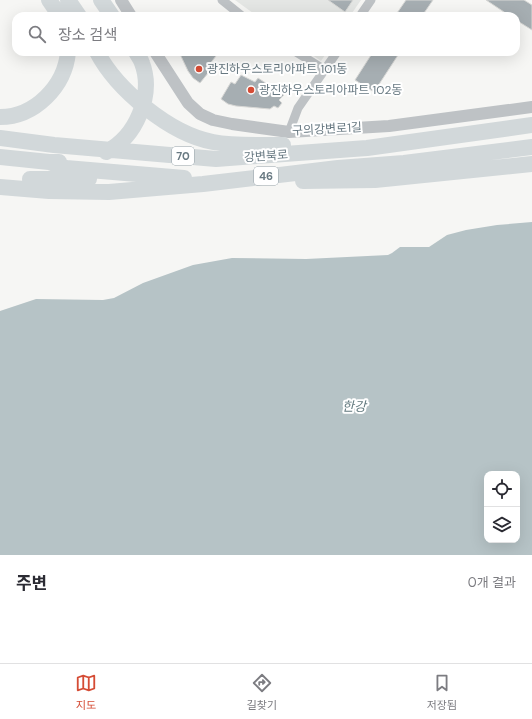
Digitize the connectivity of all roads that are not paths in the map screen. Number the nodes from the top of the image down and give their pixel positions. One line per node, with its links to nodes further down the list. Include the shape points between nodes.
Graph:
1 (49, 0): 8 (highway)
2 (68, 0): 9 (highway)
3 (72, 0): 10 (highway)
4 (101, 0): 11 (highway)
5 (121, 0): 12 (street)
6 (222, 0): 13 (street)
7 (370, 0): 14 (street)
8 (57, 12)
9 (76, 12)
10 (77, 12)
11 (109, 12)
12 (129, 12)
13 (237, 12)
14 (362, 12)
15 (68, 56): 23 (highway, via 61,78 46,99 24,112)
16 (100, 56): 28 (highway, via 136,100 187,135 212,142)
17 (138, 56): 30 (highway, via 142,63 146,92 129,133 120,143 96,157 84,161)
18 (158, 56): 25 (street, 구의강변로1길, via 188,103 200,114 213,120)
19 (302, 56): 21 (street)
20 (334, 56): 21 (street)
21 (325, 70): 25 (street, via 298,108)
22 (532, 107): 25 (street, 구의강변로1길, via 389,126)
23 (0, 117)
24 (532, 125): 28 (highway, 강변북로 / 70)
25 (289, 132)
26 (0, 138): 28 (highway, 강변북로 / 70, via 216,160)
27 (532, 147): 34 (highway, 강변북로 / 46, via 404,163 109,192)
28 (366, 148)
29 (0, 157): 30 (highway)
30 (49, 162): 32 (highway, via 66,168)
31 (532, 164): 32 (highway, via 376,180 228,182)
32 (148, 175): 33 (highway)
33 (0, 181)
34 (0, 187)

